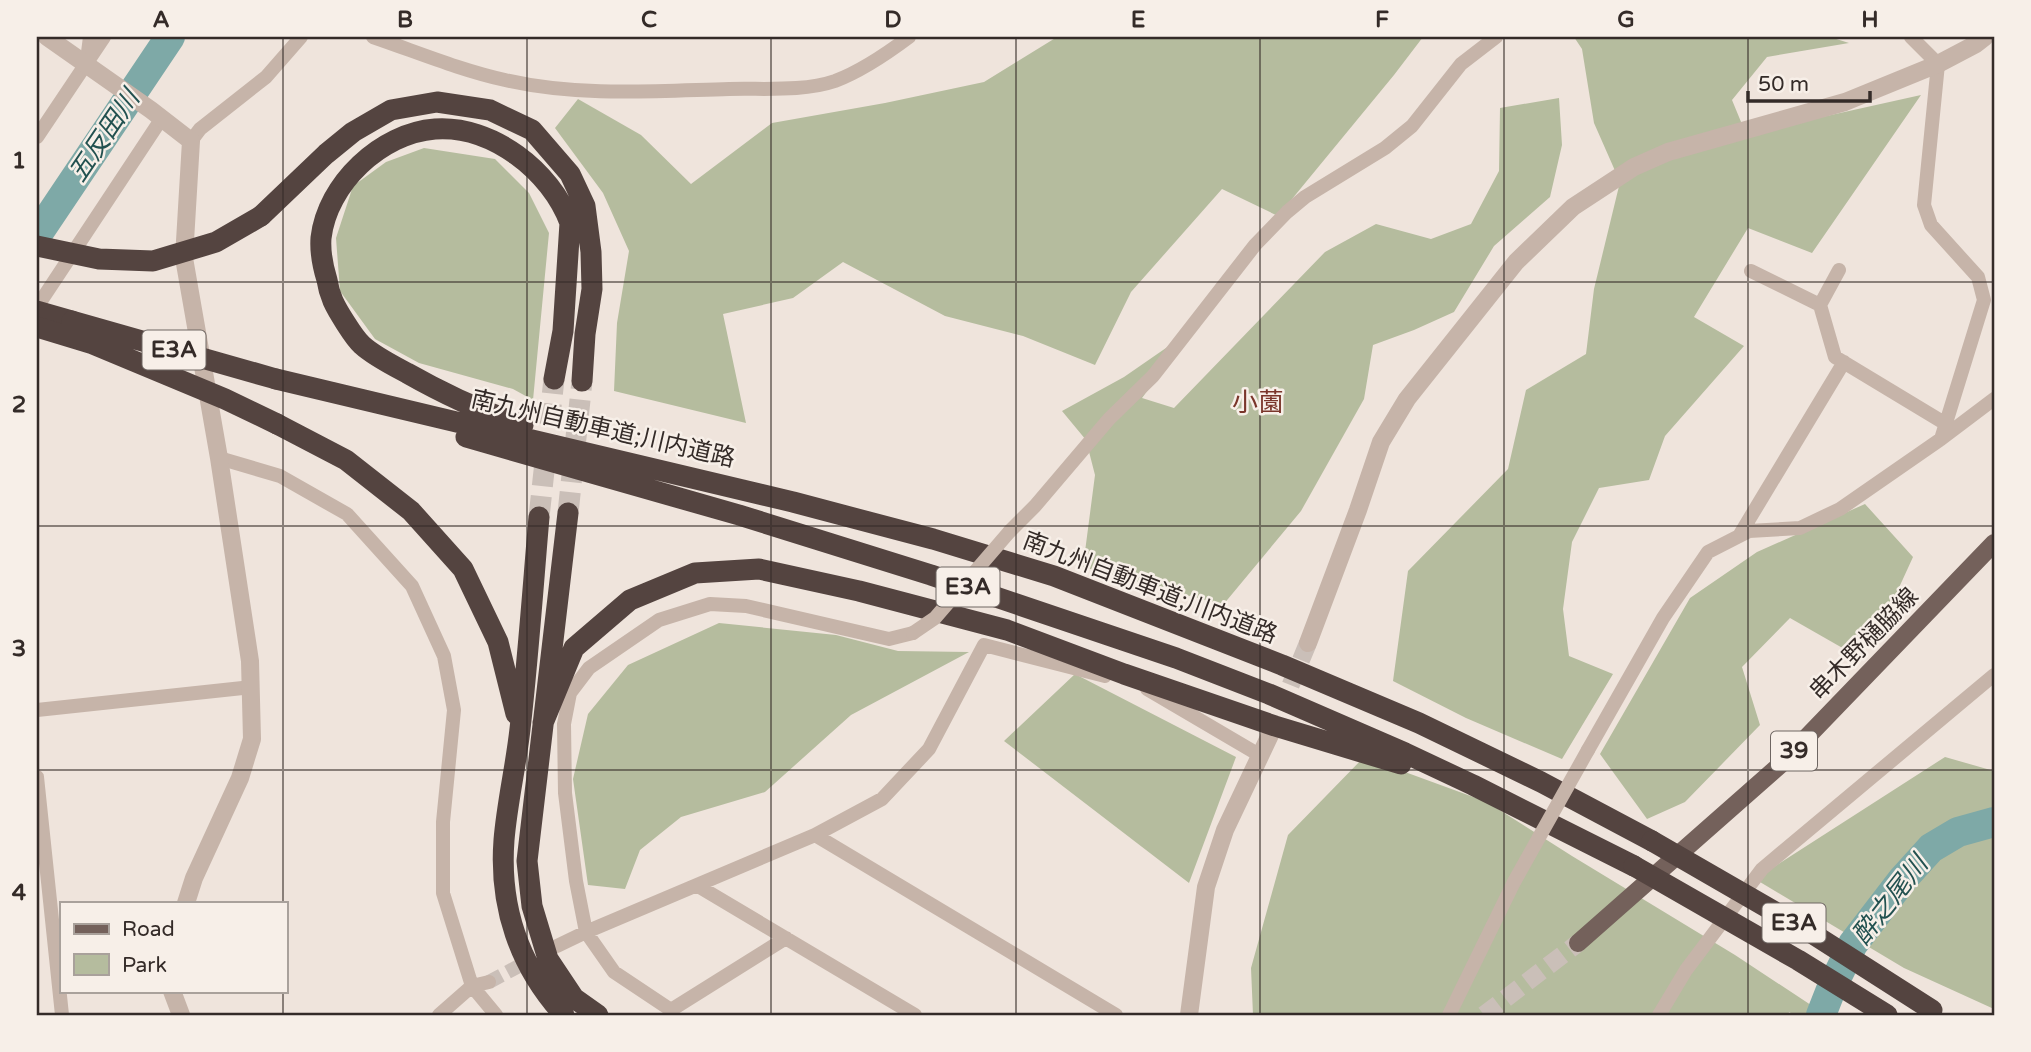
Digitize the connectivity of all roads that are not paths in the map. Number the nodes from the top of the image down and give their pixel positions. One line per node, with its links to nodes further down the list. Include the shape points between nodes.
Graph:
1 (47, 37): 11 (street)
2 (90, 37): 11 (street)
3 (104, 37): 11 (street)
4 (301, 37): 14 (street, via 266,77)
5 (373, 37): 6 (street, via 506,81 560,90 622,92 800,88 835,81)
6 (909, 37)
7 (1496, 37): 47 (street, bridge, via 1461,64 1412,126 1305,197 1255,245 1153,376 1109,419 935,618 913,633 889,639 746,606 710,604 659,620 589,668 570,693 564,724 565,793)
8 (1912, 37): 10 (street)
9 (1985, 37): 10 (street)
10 (1938, 64): 26 (street, via 1924,205 1931,225 1978,277 1984,300); 34 (street, via 1845,102 1668,152 1634,167 1573,207 1516,262 1407,399 1381,442)
11 (89, 67): 12 (street); 13 (street)
12 (156, 114): 14 (street); 19 (street)
13 (37, 137)
14 (191, 141): 28 (street, via 184,258)
15 (37, 246): 24 (highway, bridge, via 99,259 153,261 216,242 261,216 326,154 391,110 437,102 490,110 532,130 570,174 585,206 592,289)
16 (1839, 270): 18 (street)
17 (1751, 271): 18 (street)
18 (1820, 305): 21 (street, via 1835,357)
19 (37, 309): 22 (highway, 南九州自動車道;川内道路 / E3A, bridge)
20 (37, 327): 39 (highway, bridge, via 93,344 277,424 346,460 411,511 463,569 498,642)
21 (1844, 362): 26 (street); 32 (street)
22 (276, 379): 31 (highway, 南九州自動車道;川内道路 / E3A); 43 (highway, 南九州自動車道;川内道路 / E3A, via 739,514 1176,658)
23 (554, 379): 31 (highway, via 563,331 570,223 530,164 476,133 435,129 396,139 371,155 350,174 327,211 321,240 332,299 361,344 450,397 502,418 763,486)
24 (582, 381)
25 (1994, 399): 27 (street)
26 (1946, 424): 27 (street)
27 (1941, 439): 32 (street, via 1840,509 1800,528 1749,531)
28 (219, 458): 36 (street); 52 (street, via 280,476 347,513 412,586 444,656 454,710 443,822 443,894)
29 (568, 513): 38 (highway)
30 (539, 517): 39 (highway)
31 (901, 531): 54 (highway, 南九州自動車道;川内道路 / E3A, bridge, via 1054,576 1294,670 1489,756 1652,841 1813,934)
32 (1738, 537): 64 (street, bridge, via 1709,552 1663,618 1514,882)
33 (1994, 543): 49 (main road, 串木野樋脇線 / 39, via 1780,765)
34 (1308, 643)
35 (1994, 675): 65 (street, via 1762,869 1686,970)
36 (251, 688): 37 (street); 46 (street, via 252,739)
37 (37, 710)
38 (543, 723): 43 (highway, via 574,648 629,600 695,573 759,569 1007,629 1275,726); 60 (highway, via 527,861 532,906 548,959 574,998)
39 (520, 730): 59 (highway, via 504,839 504,887 511,924 529,967)
40 (1270, 735): 41 (street)
41 (1261, 756): 44 (street, via 1141,685 985,645 929,749 882,799); 63 (street, via 1225,830 1206,887)
42 (37, 777): 55 (street)
43 (1473, 785): 66 (highway, 南九州自動車道;川内道路 / E3A, bridge, via 1634,866)
44 (815, 835): 45 (street); 62 (street)
45 (698, 886): 47 (street); 48 (street)
46 (186, 902)
47 (586, 932): 48 (street, via 614,972 671,1010); 50 (street)
48 (786, 939): 61 (street)
49 (1578, 943)
50 (557, 946)
51 (489, 982): 52 (street)
52 (472, 986): 57 (street); 58 (street)
53 (172, 992): 56 (street)
54 (1936, 1013)
55 (62, 1015)
56 (181, 1015)
57 (439, 1015)
58 (496, 1015)
59 (565, 1015)
60 (598, 1015)
61 (915, 1015)
62 (1115, 1015)
63 (1189, 1015)
64 (1449, 1015)
65 (1659, 1015)
66 (1887, 1015)

